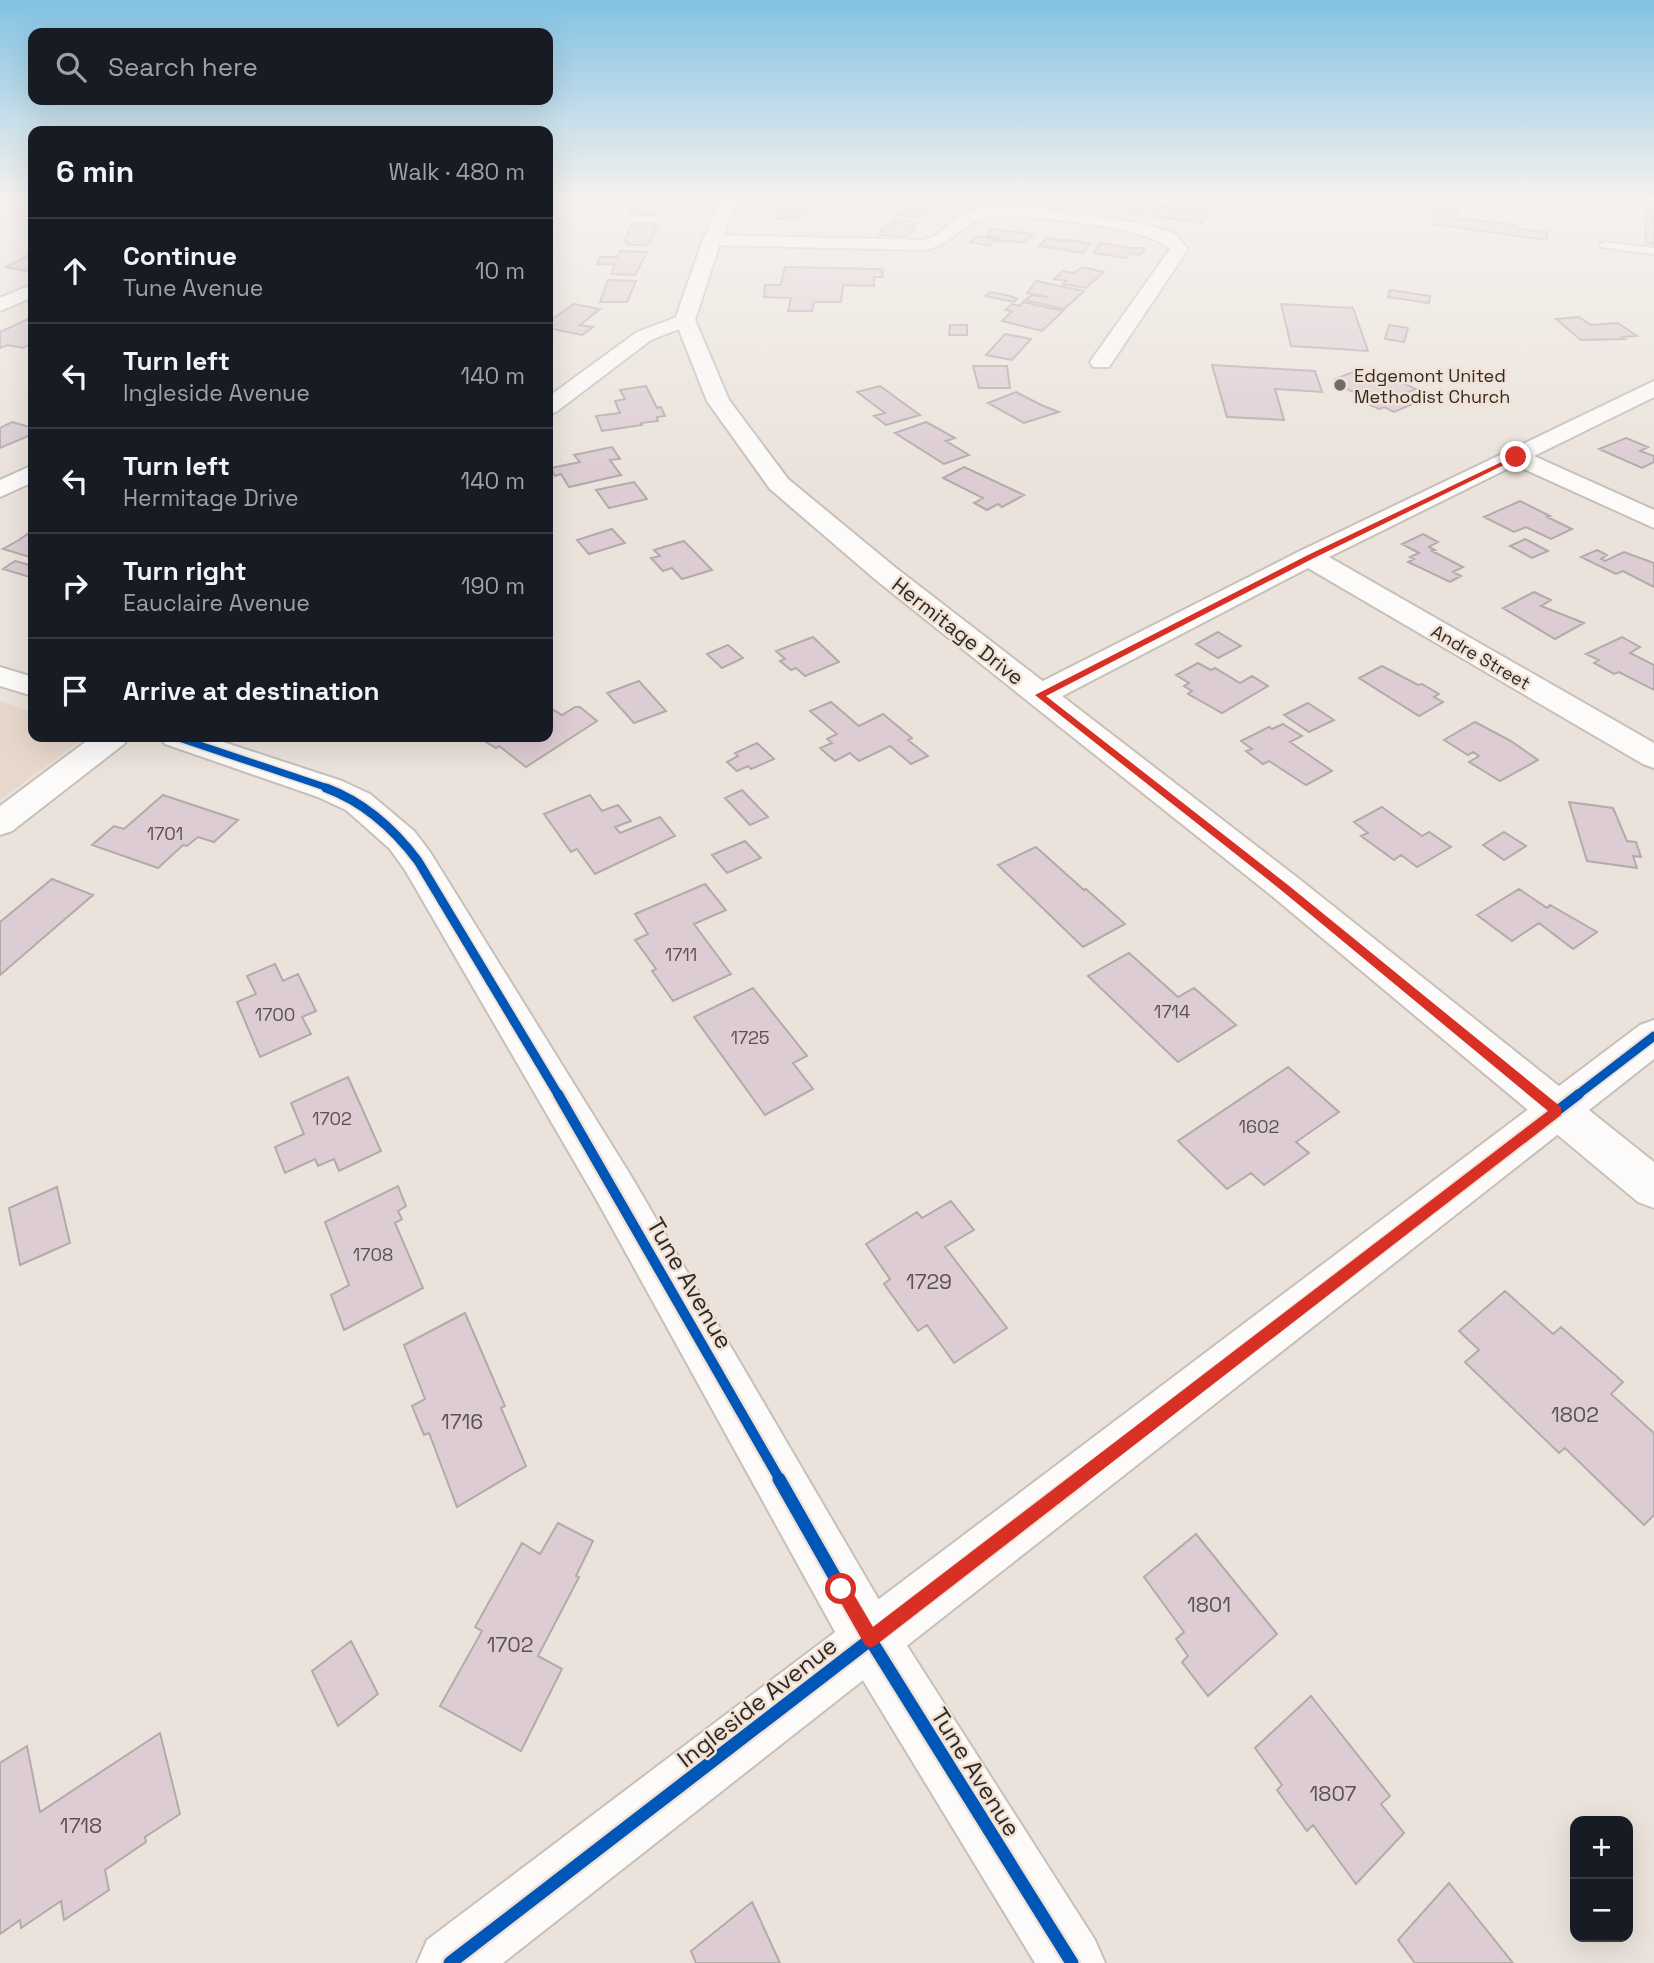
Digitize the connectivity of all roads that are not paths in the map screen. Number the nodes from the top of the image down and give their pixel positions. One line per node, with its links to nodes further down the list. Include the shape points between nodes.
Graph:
1 (696, 288): 5 (street)
2 (1152, 288): 6 (street)
3 (28, 292): 4 (street)
4 (0, 305)
5 (685, 320): 8 (street, via 644,336); 16 (street, Hermitage Drive, via 718,401 779,484)
6 (1101, 362)
7 (1654, 388): 9 (street)
8 (553, 403)
9 (1516, 457): 12 (street); 13 (street)
10 (28, 475): 11 (street)
11 (0, 491)
12 (1654, 520)
13 (1309, 557): 16 (street); 19 (street, Andre Street)
14 (0, 677): 15 (street)
15 (28, 685)
16 (1040, 695): 22 (street, Hermitage Drive, via 1285,887)
17 (106, 742): 20 (street)
18 (191, 742): 24 (street, Tune Avenue, via 330,789 358,802 402,839 615,1190)
19 (1654, 757)
20 (0, 823)
21 (1654, 1036): 22 (street, Ingleside Avenue)
22 (1557, 1111): 23 (street, Hermitage Drive); 24 (street, Ingleside Avenue)
23 (1654, 1188)
24 (870, 1639): 25 (street, Ingleside Avenue); 26 (street, Tune Avenue)
25 (450, 1963)
26 (1072, 1963)

